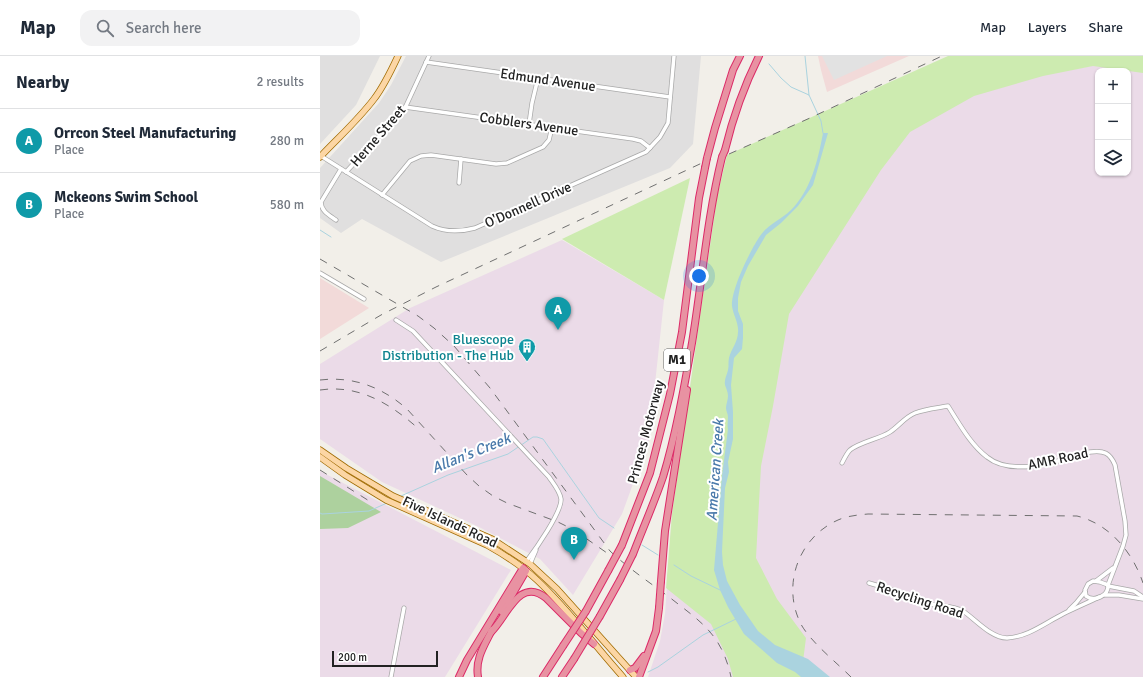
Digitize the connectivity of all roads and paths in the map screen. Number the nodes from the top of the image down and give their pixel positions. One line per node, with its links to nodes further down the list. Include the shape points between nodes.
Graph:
1 (398, 56): 13 (main road, via 370,105)
2 (429, 56): 6 (street, Herne Street)
3 (674, 56): 8 (street, O'Donnell Drive)
4 (740, 56): 46 (highway, Princes Motorway / M1, bridge, via 733,70 705,168 682,332 670,394 650,473 622,545 586,611)
5 (759, 56): 23 (highway, Princes Motorway / M1, bridge, via 740,101 722,158 713,200)
6 (426, 62): 7 (street, Edmund Avenue); 9 (street, Herne Street)
7 (538, 78): 8 (street, Edmund Avenue); 10 (street)
8 (670, 97): 12 (street, O'Donnell Drive, via 668,123)
9 (405, 107): 10 (street, Cobblers Avenue); 16 (street, Herne Street)
10 (529, 124): 11 (street, Cobblers Avenue)
11 (552, 127): 12 (street, Cobblers Avenue, via 633,139); 14 (street, via 550,140 543,147 507,163)
12 (650, 148): 18 (street, O'Donnell Drive, via 640,156 483,226 467,230 456,231 432,226)
13 (320, 156): 15 (street, O'Donnell Drive)
14 (461, 159): 17 (street); 18 (street, via 431,155 410,161)
15 (341, 169): 16 (street, O'Donnell Drive); 19 (street, via 321,202 323,210)
16 (346, 172): 18 (street, O'Donnell Drive)
17 (459, 183)
18 (382, 195)
19 (336, 220)
20 (320, 273): 21 (street)
21 (364, 299)
22 (396, 320): 27 (street, via 413,331 549,477 559,493 560,506)
23 (692, 343): 40 (highway, bridge, via 689,378 665,531 656,631); 47 (highway, Princes Motorway / M1, bridge, via 667,462 649,515 620,580)
24 (320, 450): 27 (main road, Five Islands Road, via 393,496 492,539)
25 (320, 456): 29 (main road, Five Islands Road, via 386,500 487,545)
26 (842, 463): 28 (street, AMR Road, via 850,450 892,431 914,413 948,406 981,452 1002,465 1038,466 1090,452 1103,452 1112,458 1115,465 1126,526 1125,540)
27 (528, 563): 29 (main road); 42 (main road, Five Islands Road, via 588,623 612,651)
28 (1115, 566): 30 (street); 32 (street, AMR Road)
29 (524, 569): 39 (highway); 41 (main road, Five Islands Road, via 556,600); 44 (highway)
30 (1095, 581): 32 (street); 33 (street, via 1088,584)
31 (869, 583): 38 (street, Recycling Road, via 931,604 958,609 993,634 1002,637 1030,632)
32 (1108, 586): 34 (street); 36 (street, via 1132,590)
33 (1085, 592): 35 (street, via 1090,598); 38 (street)
34 (1103, 595): 35 (street); 36 (street)
35 (1099, 597): 38 (street, Recycling Road)
36 (1143, 598)
37 (404, 608): 43 (street)
38 (1063, 614)
39 (491, 632): 41 (highway, via 518,597 532,592 546,598); 45 (highway, via 478,658)
40 (652, 643): 42 (highway, via 639,664); 49 (highway)
41 (594, 644): 42 (main road, Five Islands Road)
42 (626, 674): 48 (main road, Five Islands Road)
43 (391, 677)
44 (458, 677)
45 (478, 677)
46 (542, 677)
47 (562, 677)
48 (636, 677)
49 (639, 677)

